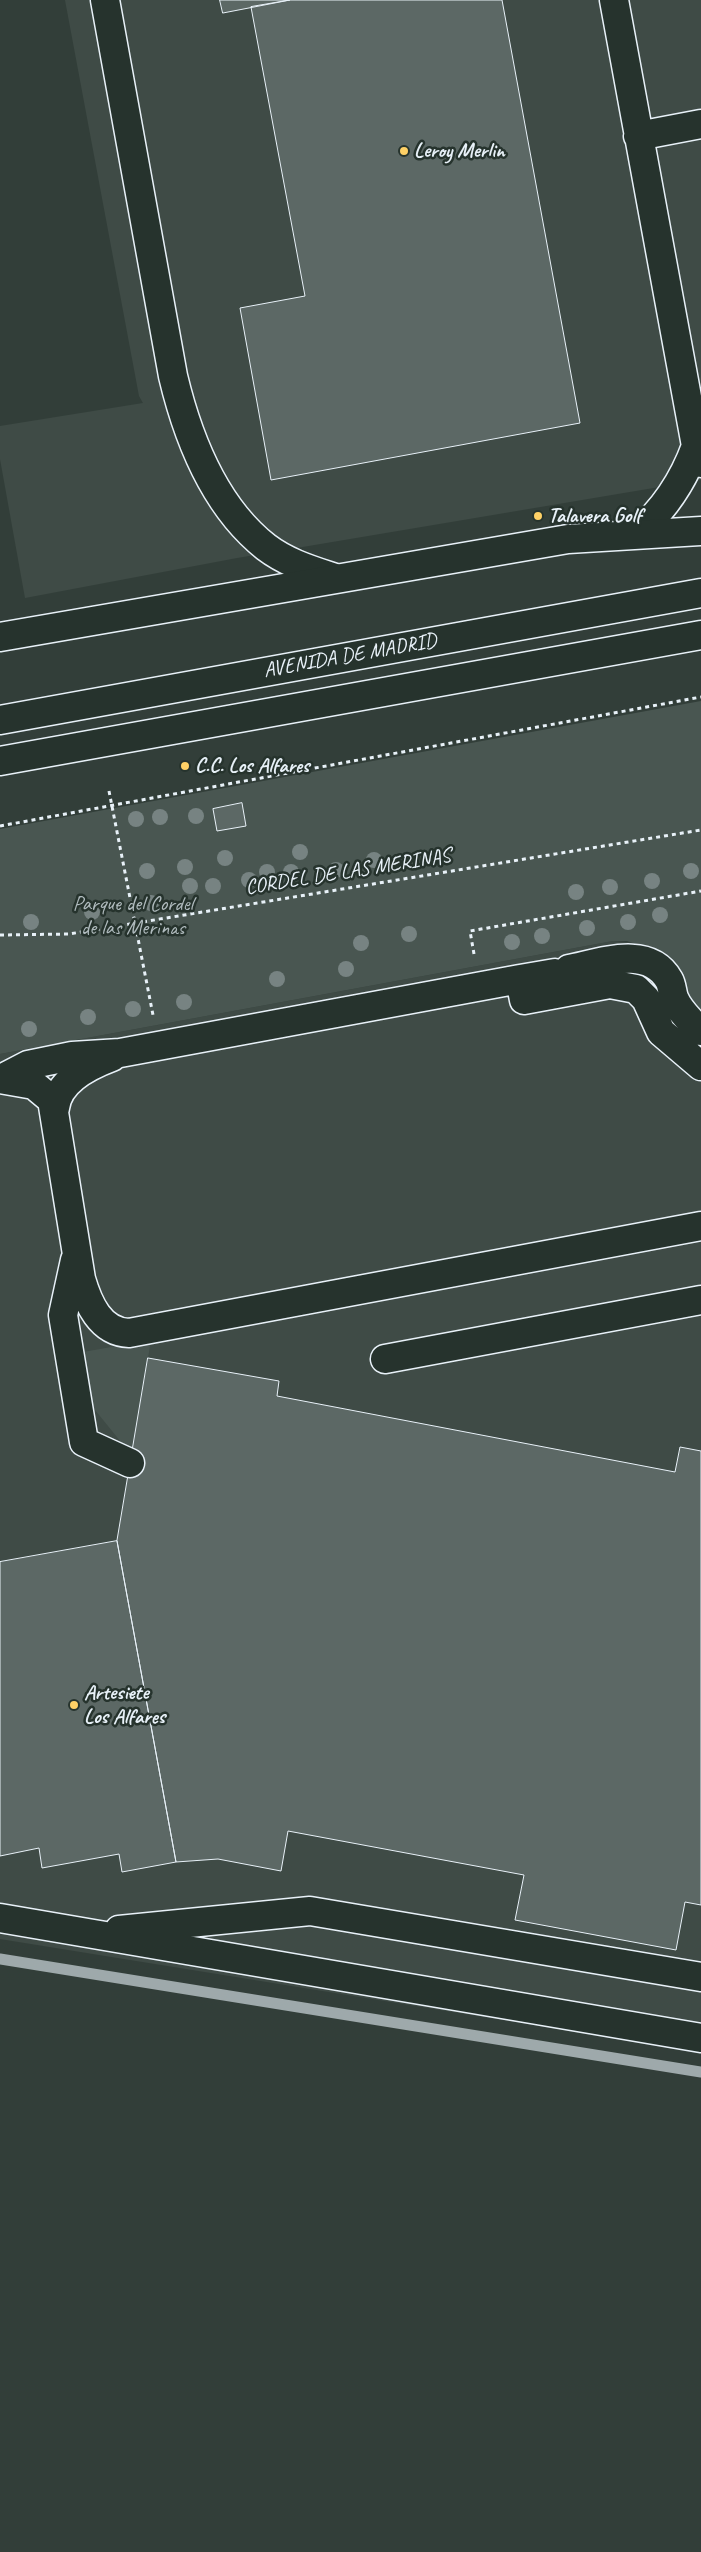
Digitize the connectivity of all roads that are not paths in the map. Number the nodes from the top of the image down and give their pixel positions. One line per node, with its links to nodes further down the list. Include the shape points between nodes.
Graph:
1 (105, 0): 8 (main road, via 172,371 191,437 220,494 266,547 298,566)
2 (614, 0): 4 (main road)
3 (701, 124): 4 (main road)
4 (638, 136): 5 (main road)
5 (699, 452): 7 (main road, via 679,486 652,520)
6 (701, 531): 7 (main road)
7 (636, 534): 8 (main road, via 568,539)
8 (335, 578): 11 (main road)
9 (701, 593): 12 (main road, AVENIDA DE MADRID)
10 (701, 635): 13 (main road, AVENIDA DE MADRID)
11 (0, 637)
12 (0, 720)
13 (0, 761)
14 (520, 979): 15 (main road, via 628,958 644,960 669,980 675,1000); 16 (main road); 17 (main road, via 524,1000 610,984 636,989 646,999 661,1032)
15 (701, 1030)
16 (120, 1053): 18 (main road, via 72,1056 28,1064); 19 (main road, via 86,1069 67,1083 56,1099)
17 (701, 1066)
18 (1, 1079): 19 (main road, via 34,1085 48,1094)
19 (55, 1108): 21 (main road)
20 (701, 1226): 21 (main road, via 129,1333 108,1326 94,1310 84,1288)
21 (76, 1255): 24 (main road, via 63,1315 84,1442)
22 (701, 1300): 23 (main road)
23 (385, 1359)
24 (130, 1463)
25 (0, 1918): 26 (main road)
26 (85, 1934): 27 (main road, via 310,1911); 28 (main road)
27 (701, 1977)
28 (701, 2038)

